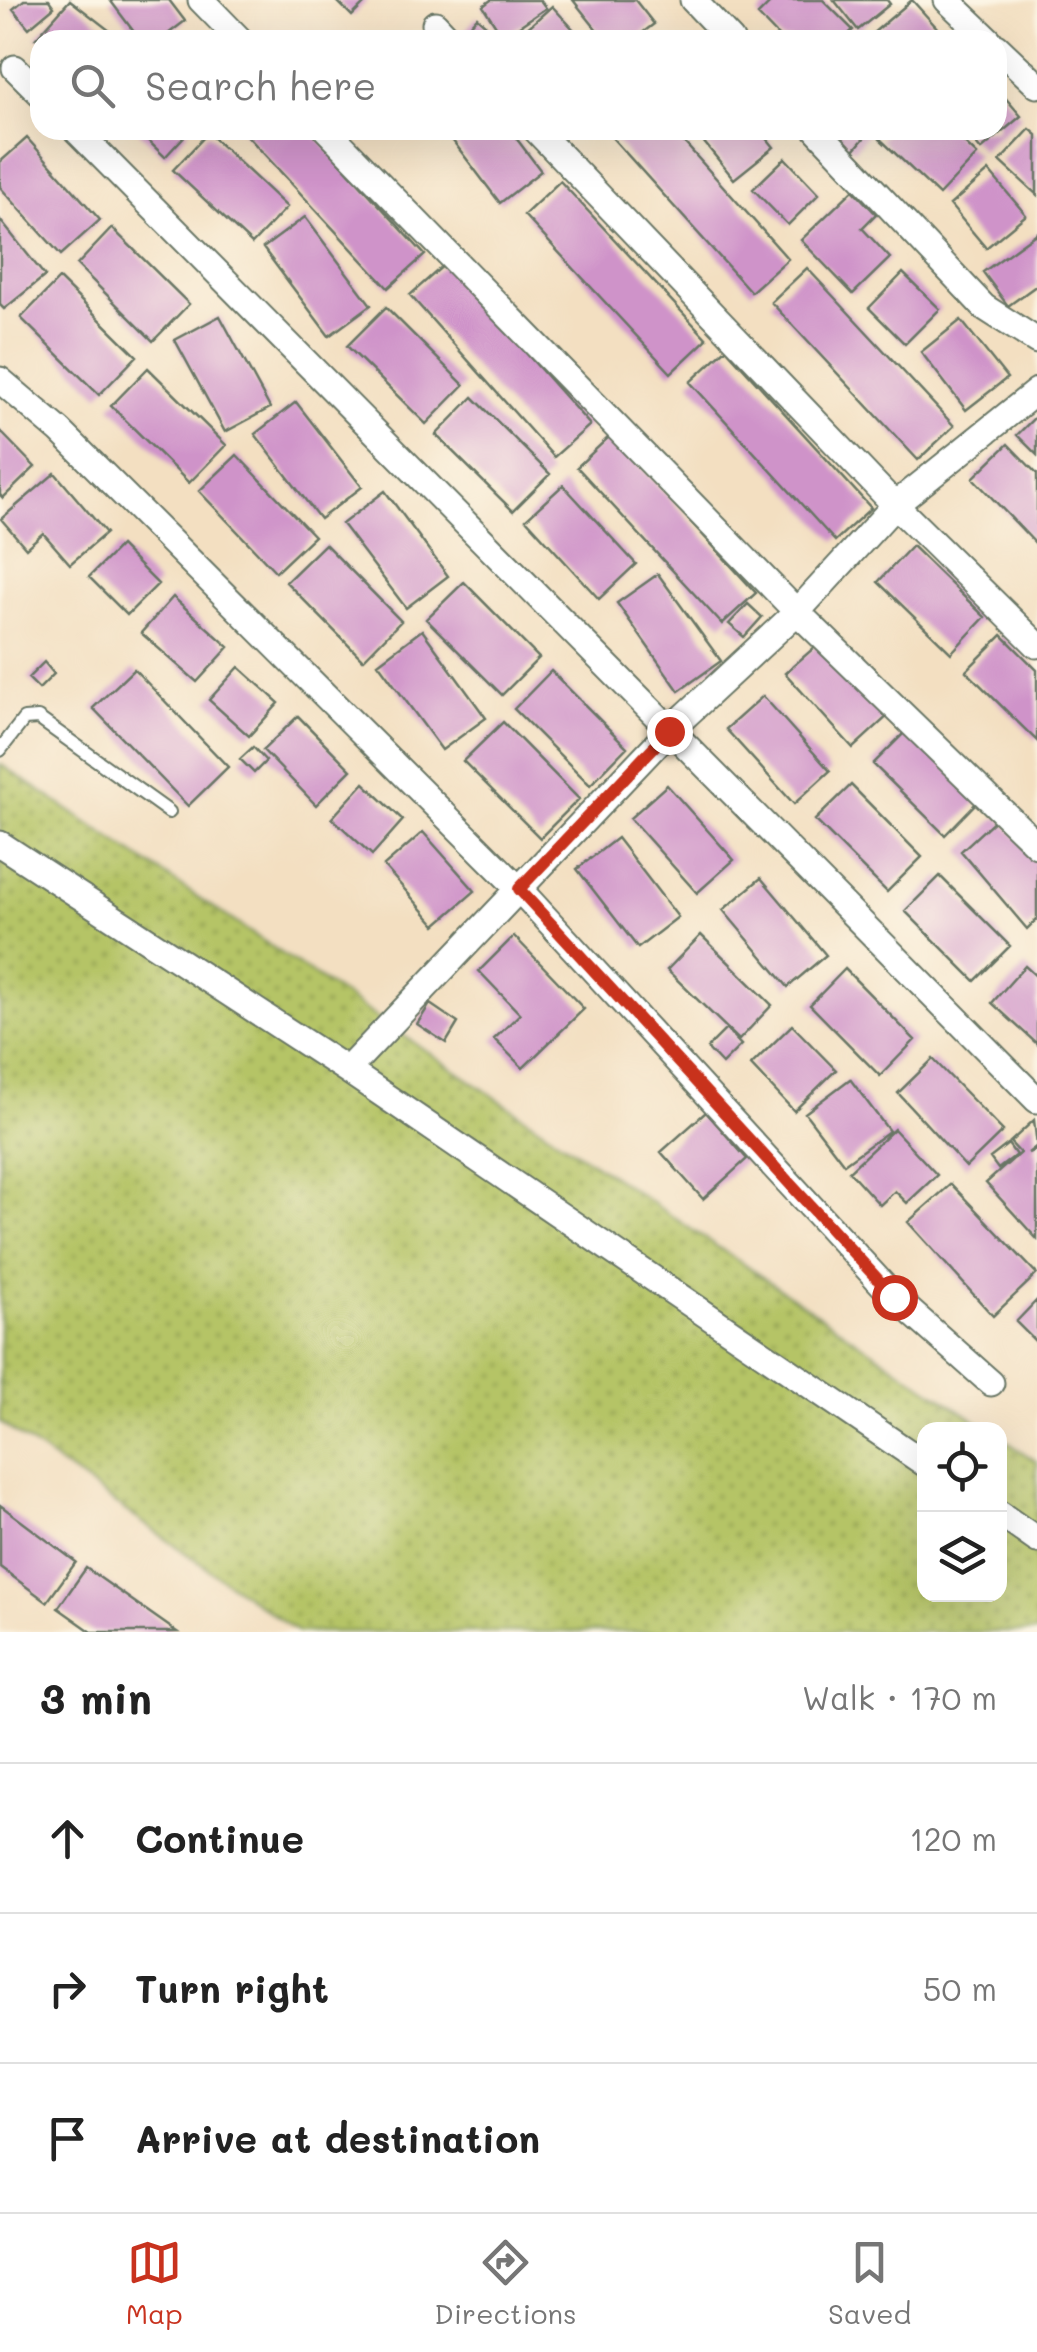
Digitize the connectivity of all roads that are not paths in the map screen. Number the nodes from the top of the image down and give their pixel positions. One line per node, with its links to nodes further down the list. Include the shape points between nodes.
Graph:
1 (201, 0): 4 (street)
2 (693, 0): 5 (street)
3 (948, 0): 6 (street)
4 (230, 30)
5 (722, 30)
6 (980, 30)
7 (1007, 56): 10 (street)
8 (15, 68): 9 (street)
9 (30, 83)
10 (1037, 85)
11 (86, 140): 21 (street)
12 (337, 140): 19 (street)
13 (546, 140): 18 (street)
14 (825, 140): 15 (street, via 984,307)
15 (1037, 340)
16 (0, 380): 26 (street, via 60,431)
17 (1037, 391): 18 (street)
18 (895, 505): 19 (street); 20 (street)
19 (796, 612): 21 (street); 25 (street)
20 (1037, 645)
21 (669, 731): 26 (street); 28 (street)
22 (0, 750): 23 (lane, via 24,719 38,718)
23 (169, 812)
24 (0, 844): 27 (street)
25 (1037, 845)
26 (519, 889): 27 (street); 29 (street, via 894,1297)
27 (347, 1070): 30 (street)
28 (1037, 1100)
29 (991, 1383)
30 (917, 1458)
31 (1007, 1519): 32 (street)
32 (1037, 1540)

